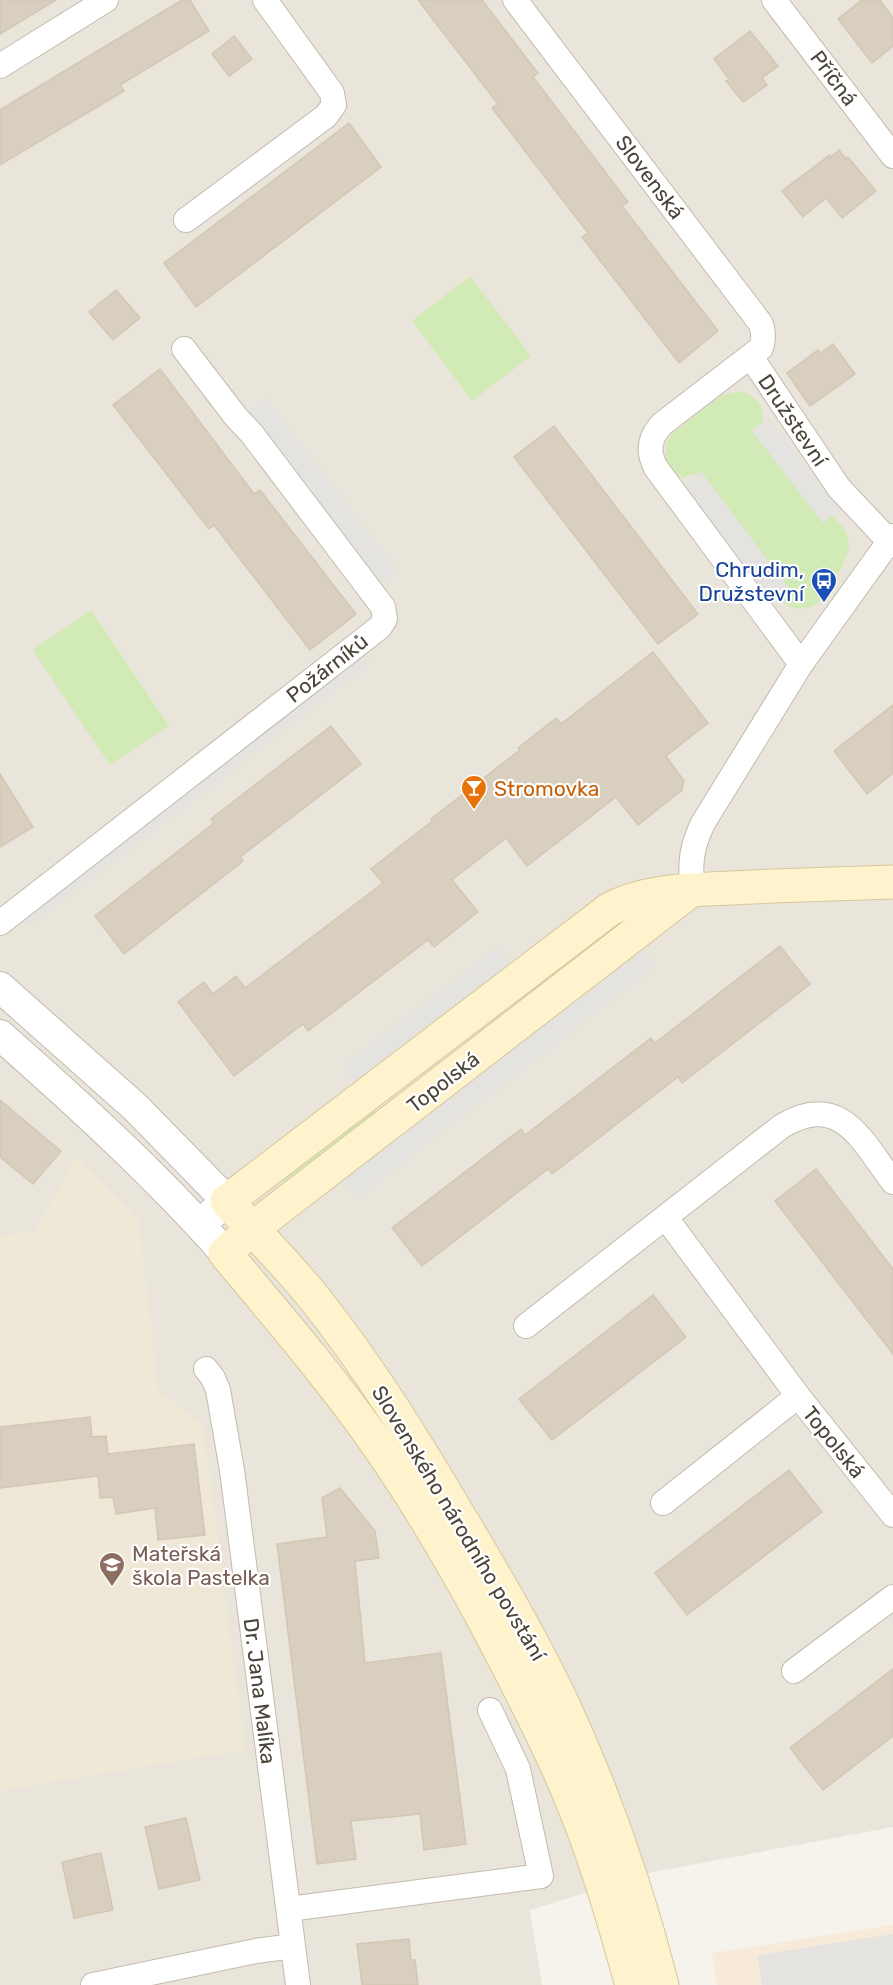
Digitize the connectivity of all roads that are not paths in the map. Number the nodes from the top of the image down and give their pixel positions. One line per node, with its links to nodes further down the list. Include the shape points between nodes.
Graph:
1 (106, 0): 5 (street)
2 (265, 0): 7 (street, via 332,93 334,105 326,116)
3 (515, 0): 9 (street, Slovenská, via 756,317 764,341)
4 (774, 0): 6 (street, Příčná)
5 (0, 66)
6 (893, 156)
7 (186, 220)
8 (184, 349): 14 (street, Požárníků, via 383,607 386,616 380,627)
9 (751, 357): 10 (street, Družstevní, via 839,488); 11 (street, Družstevní, via 663,424 651,437 650,452 656,468)
10 (891, 539): 11 (street, Družstevní)
11 (801, 664): 13 (street, Družstevní, via 695,839 690,867)
12 (893, 882): 13 (main road, Topolská)
13 (692, 890): 18 (main road, Topolská, via 647,896 610,909); 21 (main road, Topolská)
14 (0, 923)
15 (0, 987): 18 (street, via 135,1107)
16 (0, 1035): 20 (street)
17 (893, 1182): 19 (street, via 849,1126 828,1114 816,1113 782,1126)
18 (227, 1201): 20 (street, Topolská); 21 (main road, Slovenského národního povstání)
19 (666, 1218): 23 (street); 25 (street, Topolská)
20 (200, 1224): 22 (street)
21 (252, 1229): 22 (main road, Topolská); 36 (main road, Slovenského národního povstání, via 313,1296 367,1369 418,1447 519,1619 560,1699 613,1826)
22 (225, 1253): 35 (main road, Slovenského národního povstání, via 370,1434 476,1602 544,1736 575,1808)
23 (526, 1326)
24 (206, 1370): 31 (street, Dr. Jana Malíka, via 218,1390 232,1470)
25 (798, 1396): 26 (street, Topolská); 27 (street, Topolská)
26 (663, 1503)
27 (893, 1515)
28 (893, 1597): 29 (street)
29 (794, 1671)
30 (490, 1710): 31 (street, via 518,1769 540,1876)
31 (289, 1909): 32 (street, Dr. Jana Malíka)
32 (293, 1946): 33 (street); 34 (street, Dr. Jana Malíka)
33 (93, 1985)
34 (298, 1985)
35 (632, 1985)
36 (662, 1985)

